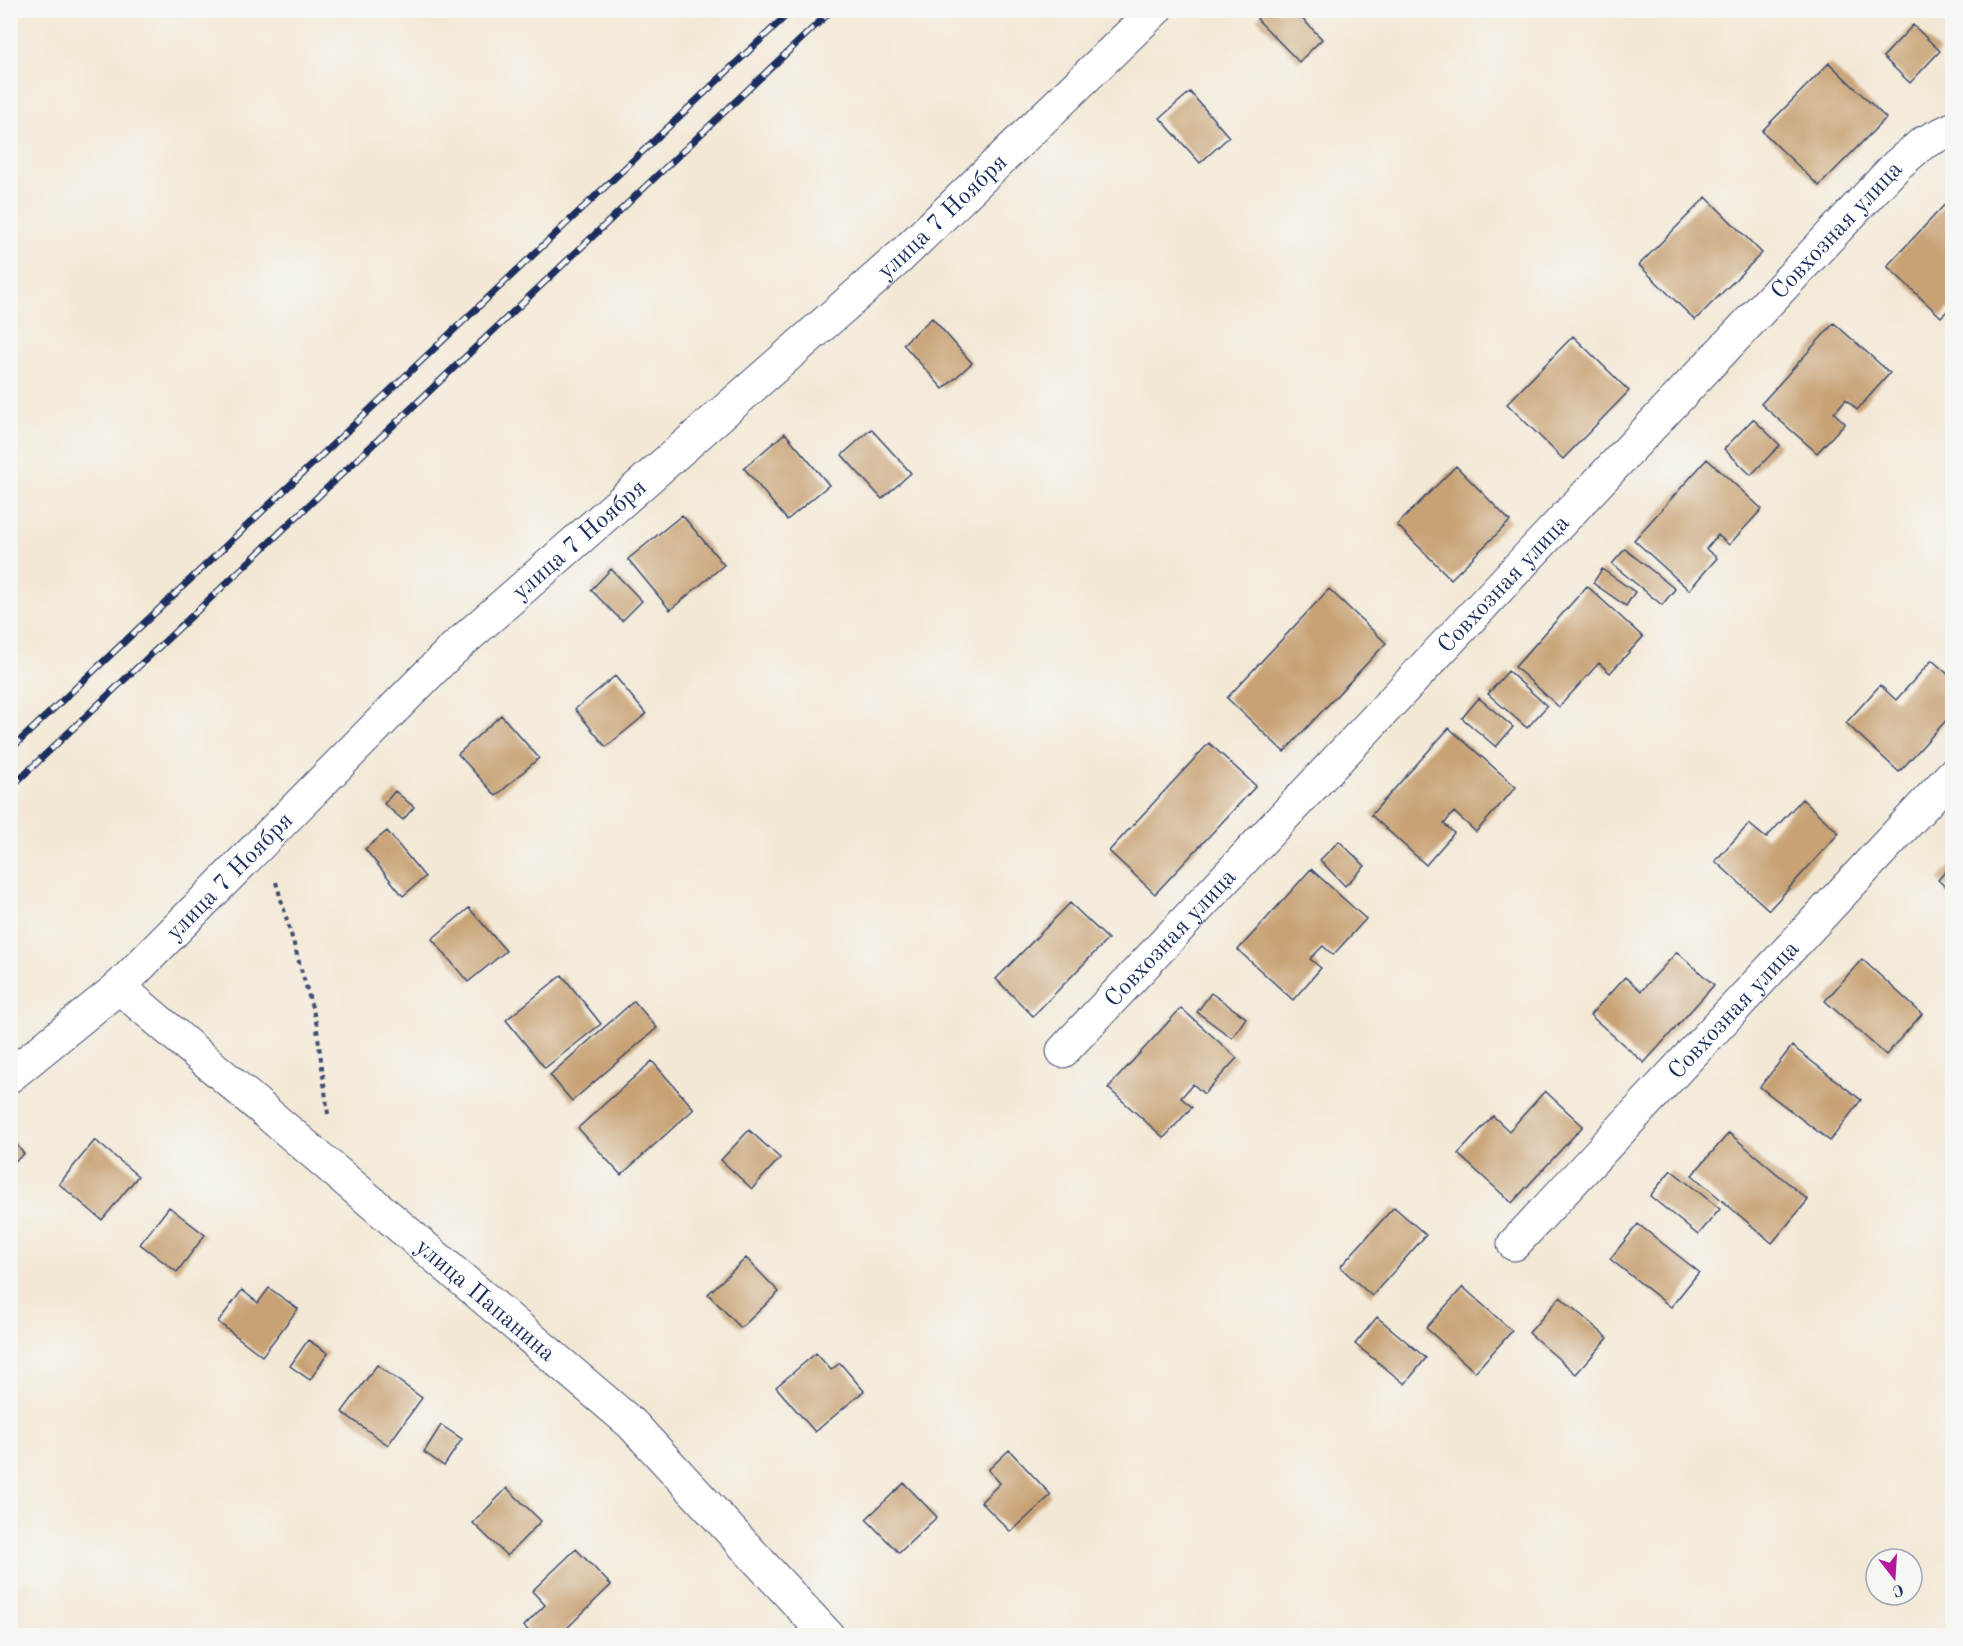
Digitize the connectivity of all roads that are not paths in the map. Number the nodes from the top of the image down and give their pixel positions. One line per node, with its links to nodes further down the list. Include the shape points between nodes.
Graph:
1 (1155, 10): 4 (street, улица 7 Ноября, via 900,256 450,652)
2 (1953, 129): 5 (street, Совхозная улица, via 1923,143 1889,174)
3 (1953, 775): 7 (street, Совхозная улица)
4 (119, 987): 6 (street, улица 7 Ноября); 8 (street, улица Папанина, via 632,1424)
5 (1063, 1051)
6 (10, 1076)
7 (1514, 1244)
8 (828, 1635)

